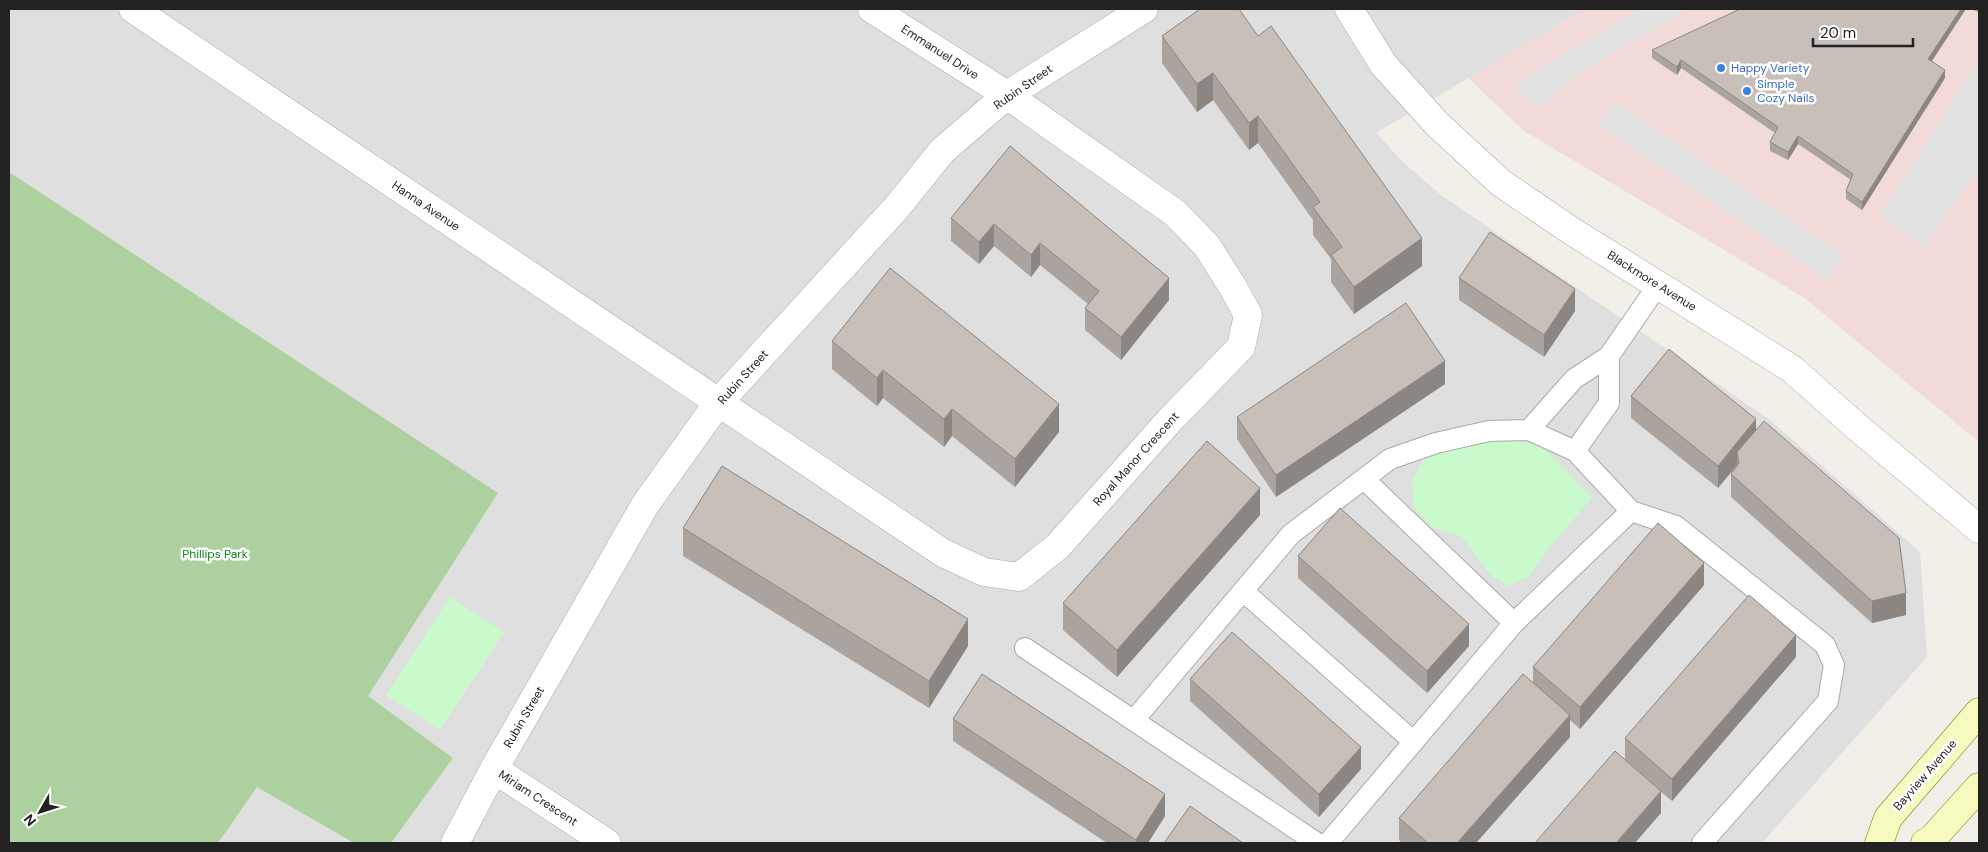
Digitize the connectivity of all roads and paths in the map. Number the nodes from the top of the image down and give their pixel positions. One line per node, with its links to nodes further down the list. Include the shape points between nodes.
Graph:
1 (133, 9): 8 (street, Hanna Avenue)
2 (872, 9): 5 (street, Emmanuel Drive)
3 (1144, 9): 5 (street, Rubin Street)
4 (1350, 9): 6 (street, Blackmore Avenue, via 1383,64 1436,124 1494,176 1570,230)
5 (1008, 95): 8 (street, Rubin Street, via 942,151 897,208); 8 (street, Royal Manor Crescent, via 1175,213 1207,246 1248,315 1241,347 1170,420 1058,546 1019,577 984,572 944,553)
6 (1658, 285): 7 (lane); 13 (street, Blackmore Avenue, via 1792,369)
7 (1609, 356): 9 (lane, via 1574,379); 10 (lane, via 1609,404)
8 (718, 403): 20 (street, Rubin Street, via 645,505)
9 (1529, 430): 10 (lane); 11 (lane, via 1489,431 1436,443 1390,458)
10 (1575, 451): 12 (lane)
11 (1364, 479): 14 (lane, via 1291,534); 15 (lane)
12 (1631, 511): 15 (lane); 26 (lane, via 1676,526 1825,645 1834,665 1828,701)
13 (1979, 529)
14 (1243, 591): 18 (lane); 19 (lane)
15 (1514, 623): 19 (lane)
16 (1026, 648): 18 (lane)
17 (1979, 712): 27 (main road, Bayview Avenue, via 1888,818)
18 (1134, 720): 24 (lane)
19 (1414, 742): 25 (lane)
20 (494, 769): 22 (street, Rubin Street); 23 (street, Miriam Crescent)
21 (1979, 787): 28 (main road)
22 (456, 843)
23 (607, 843)
24 (1317, 843)
25 (1328, 843)
26 (1702, 843)
27 (1880, 843)
28 (1925, 843)

